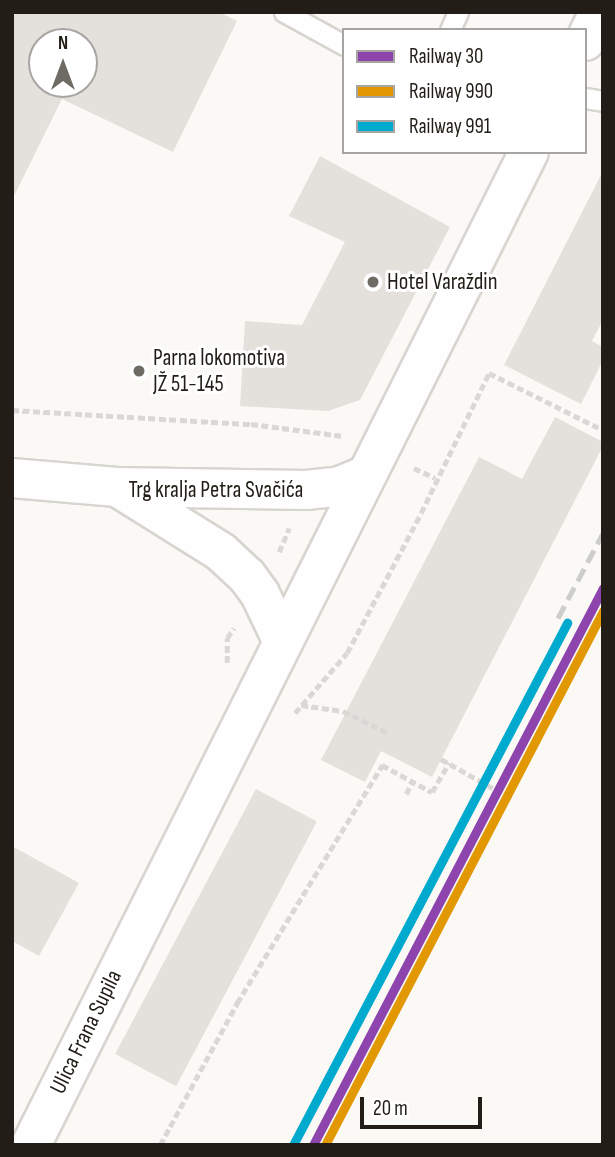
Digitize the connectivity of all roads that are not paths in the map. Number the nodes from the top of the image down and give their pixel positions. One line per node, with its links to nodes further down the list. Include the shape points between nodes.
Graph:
1 (284, 12): 6 (lane)
2 (458, 12): 4 (lane)
3 (599, 12): 5 (main road)
4 (451, 28)
5 (587, 37)
6 (342, 44)
7 (528, 154): 8 (main road)
8 (366, 475): 10 (main road, Trg kralja Petra Svačića, via 337,487 316,489); 11 (main road)
9 (12, 478): 10 (main road)
10 (117, 487): 11 (main road, Trg kralja Petra Svačića, via 221,552 260,594)
11 (282, 640): 12 (main road, Ulica Frana Supila)
12 (31, 1145)

